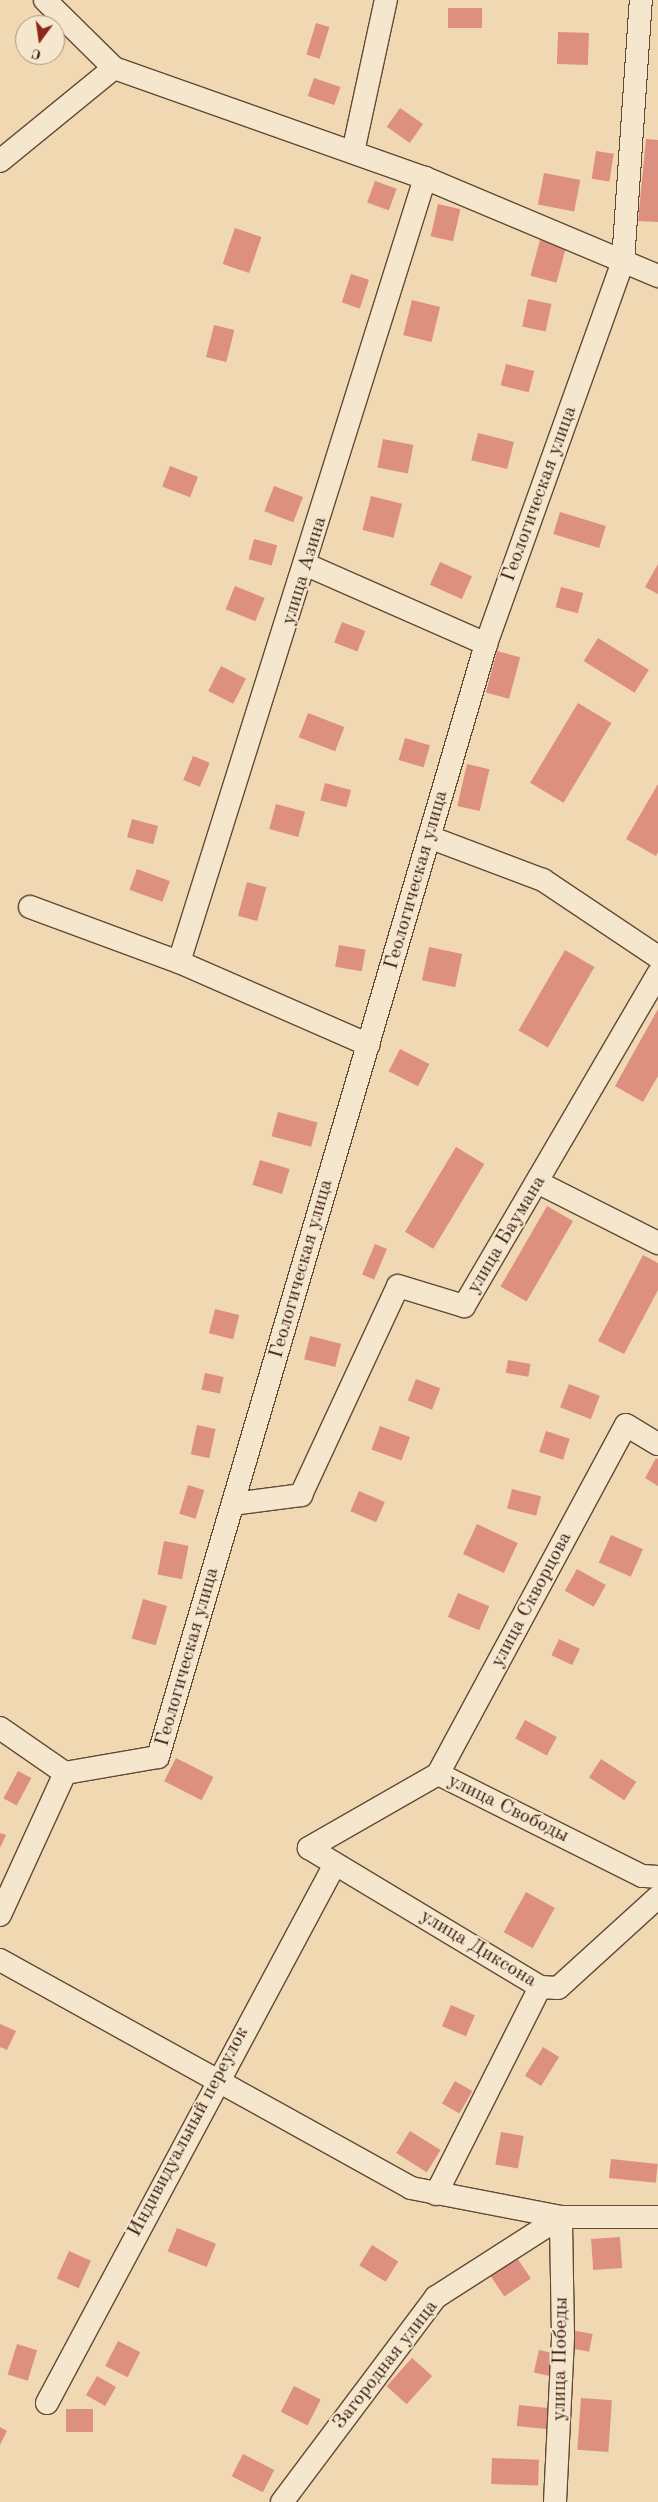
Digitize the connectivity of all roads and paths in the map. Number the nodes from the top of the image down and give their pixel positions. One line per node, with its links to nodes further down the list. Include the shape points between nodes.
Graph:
1 (45, 0): 4 (street)
2 (386, 0): 5 (street)
3 (641, 0): 8 (street, Геологическая улица)
4 (114, 68): 5 (street); 6 (street)
5 (353, 152): 7 (street)
6 (0, 161)
7 (425, 178): 8 (street); 10 (street, улица Азина)
8 (623, 262): 9 (street); 11 (street, Геологическая улица)
9 (658, 276)
10 (307, 565): 11 (street); 15 (street, улица Азина)
11 (486, 644): 12 (street, Геологическая улица)
12 (430, 837): 14 (street, via 543,880); 17 (street, Геологическая улица)
13 (30, 908): 15 (street)
14 (658, 956)
15 (179, 962): 17 (street)
16 (658, 974): 18 (street, улица Баумана)
17 (368, 1044): 21 (street, Геологическая улица)
18 (539, 1183): 19 (street); 21 (street, улица Баумана, via 464,1306 398,1286 301,1495)
19 (658, 1243)
20 (658, 1444): 24 (street, улица Скворцова, via 626,1425)
21 (232, 1504): 23 (street, Геологическая улица, via 158,1757)
22 (0, 1728): 23 (street)
23 (64, 1773): 29 (street)
24 (438, 1774): 25 (street, улица Свободы); 27 (street, улица Свободы, via 642,1876)
25 (309, 1848): 26 (street, улица Диксона)
26 (335, 1864): 31 (street, улица Диксона); 32 (street, Индивидуальный переулок)
27 (658, 1877)
28 (658, 1898): 31 (street, улица Диксона, via 558,1988)
29 (0, 1915)
30 (0, 1960): 32 (street)
31 (540, 1987): 33 (street)
32 (216, 2080): 33 (street, via 411,2188); 36 (street, Индивидуальный переулок)
33 (436, 2194): 34 (street)
34 (561, 2217): 35 (street); 37 (street, Загородная улица, via 436,2297); 38 (street, улица Победы, via 563,2337)
35 (658, 2217)
36 (47, 2403)
37 (282, 2502)
38 (555, 2502)

